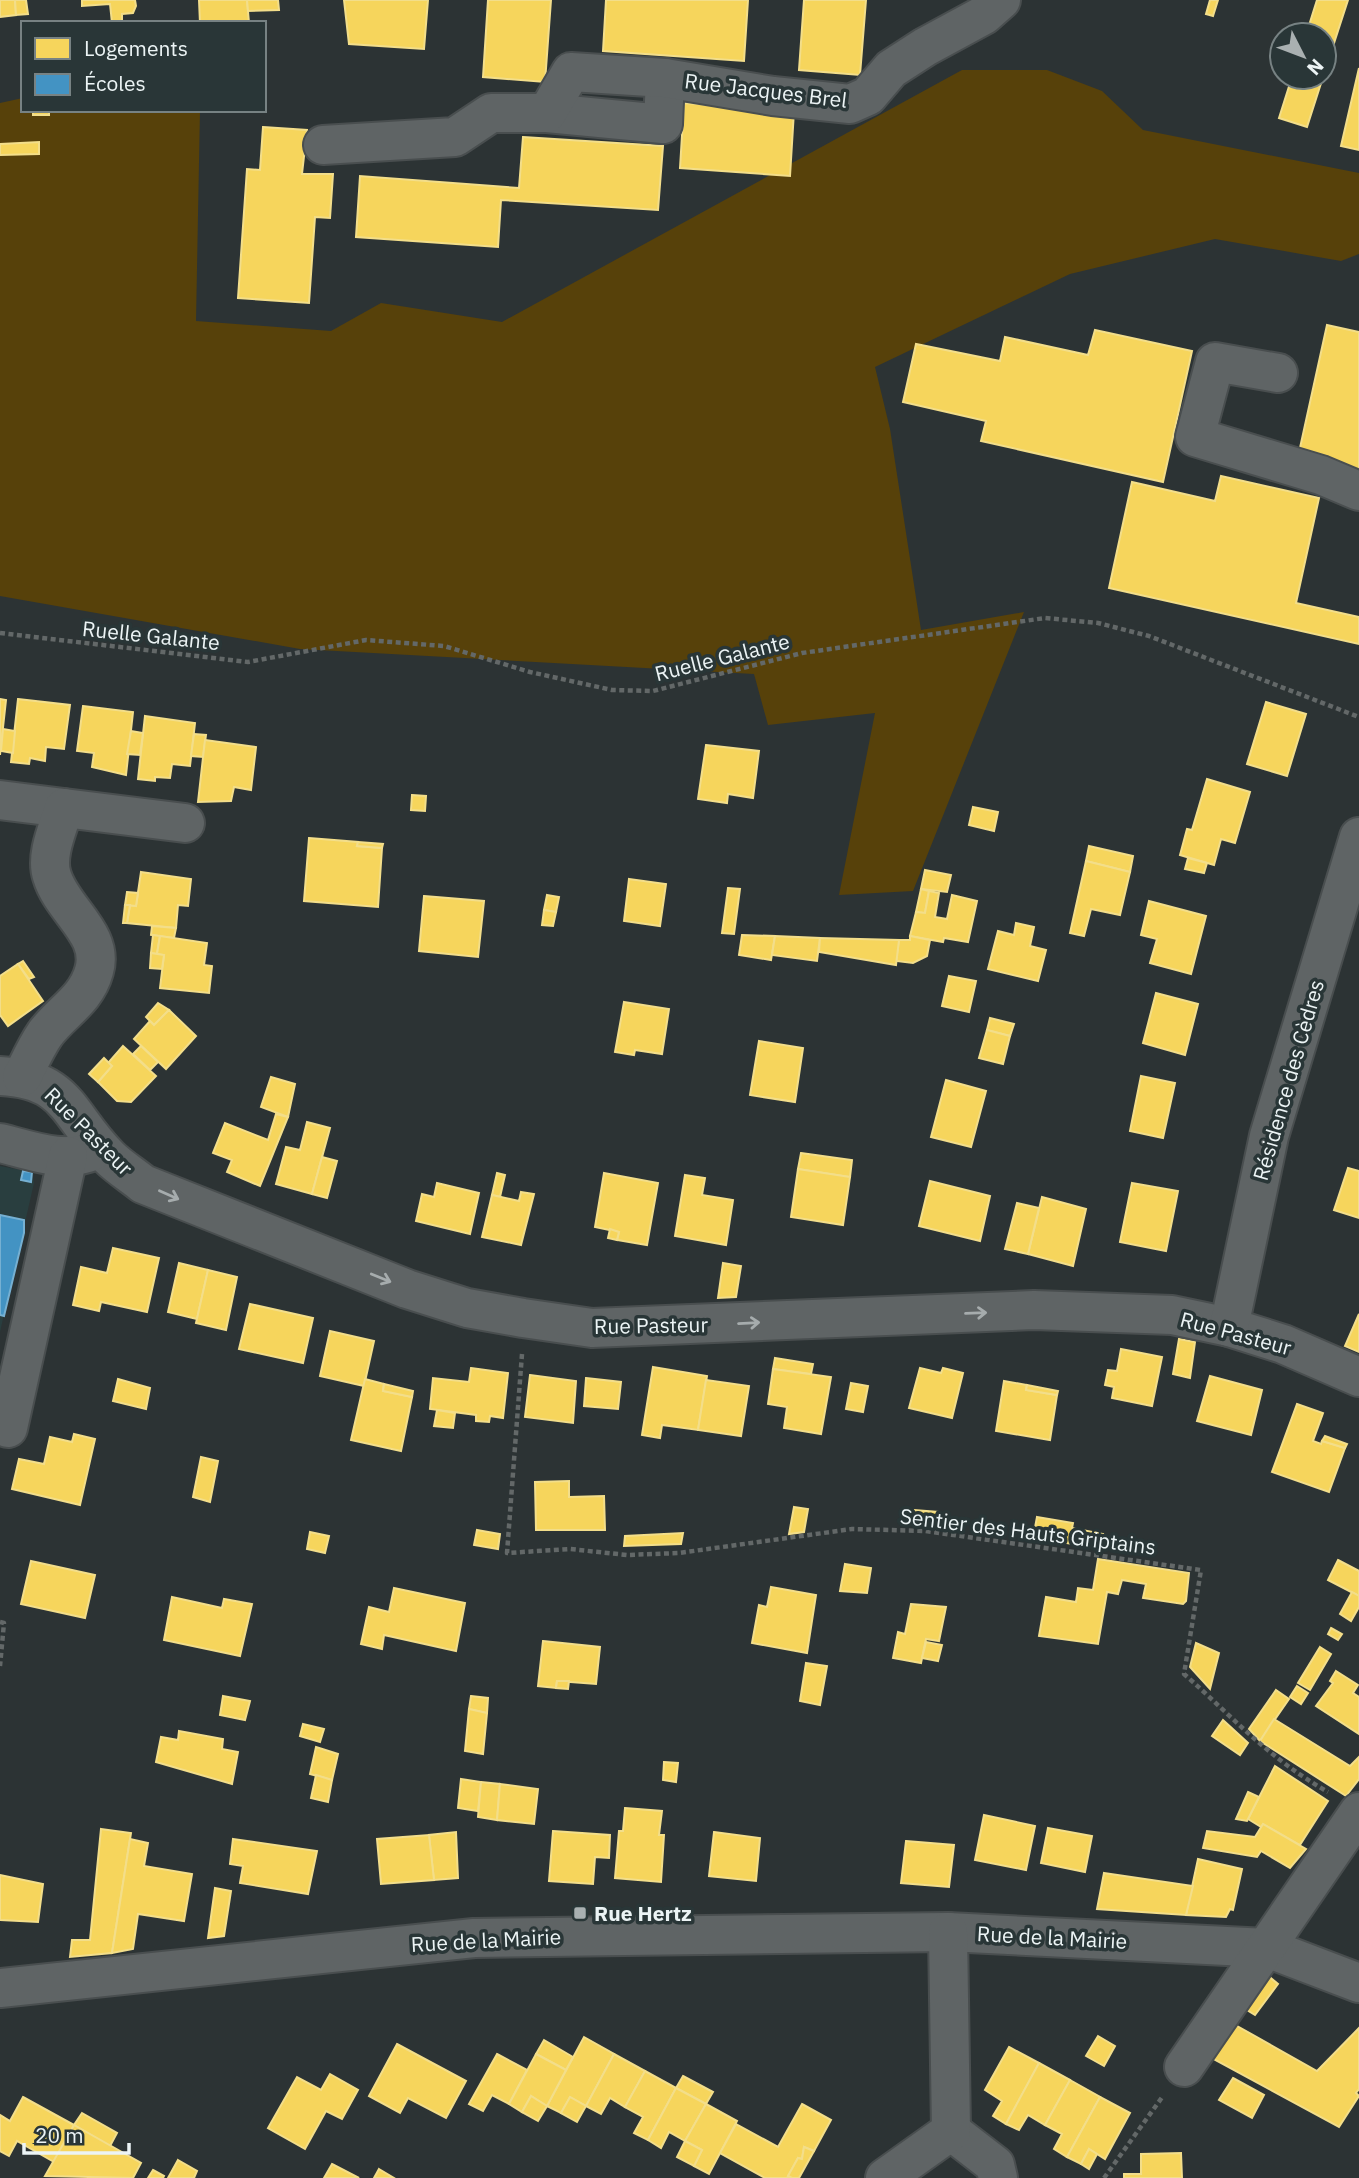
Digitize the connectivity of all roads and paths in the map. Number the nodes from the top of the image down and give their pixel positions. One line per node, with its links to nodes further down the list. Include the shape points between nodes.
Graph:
1 (1001, 0): 2 (street, Rue Jacques Brel, via 984,15 891,69 868,96 850,104 665,78 571,72 547,113 491,113 455,137)
2 (323, 145)
3 (1278, 373): 4 (street, via 1215,362 1195,437)
4 (1359, 491)
5 (0, 633): 6 (path, Ruelle Galante, via 248,662 366,640 444,646 541,675 612,690 653,691 802,653 1045,618 1098,623 1149,636)
6 (1359, 717)
7 (0, 800): 8 (street)
8 (64, 808): 9 (street); 11 (street, via 51,851 51,875 88,932 97,953 94,972 82,997)
9 (185, 823)
10 (1359, 837): 15 (street, Résidence des Cèdres, via 1269,1136)
11 (11, 1077): 13 (street, Rue Pasteur, via 47,1085 64,1100)
12 (0, 1143): 13 (street)
13 (84, 1152): 14 (street, Rue Pasteur, one-way to 14, via 176,1199 407,1289 467,1308); 17 (street)
14 (523, 1318): 15 (street, Rue Pasteur, one-way to 15, via 605,1327 1034,1310 1172,1315); 20 (path, Sentier des Hauts Griptains, via 507,1553 570,1549 626,1555 679,1553 852,1529 925,1531 1202,1570 1184,1674 1263,1749)
15 (1229, 1326): 16 (street, Rue Pasteur)
16 (1359, 1377)
17 (8, 1427)
18 (0, 1622): 19 (path, via 4,1623)
19 (0, 1666)
20 (1348, 1805): 22 (street)
21 (948, 1932): 22 (street, Rue de la Mairie); 24 (street, Rue de la Mairie, via 474,1938); 26 (street)
22 (1267, 1948): 23 (street, Rue de la Mairie); 25 (street)
23 (1359, 1983)
24 (0, 1988)
25 (1184, 2067): 29 (path)
26 (951, 2131): 27 (street); 28 (street, via 995,2165)
27 (885, 2178)
28 (999, 2178)
29 (1104, 2178)

